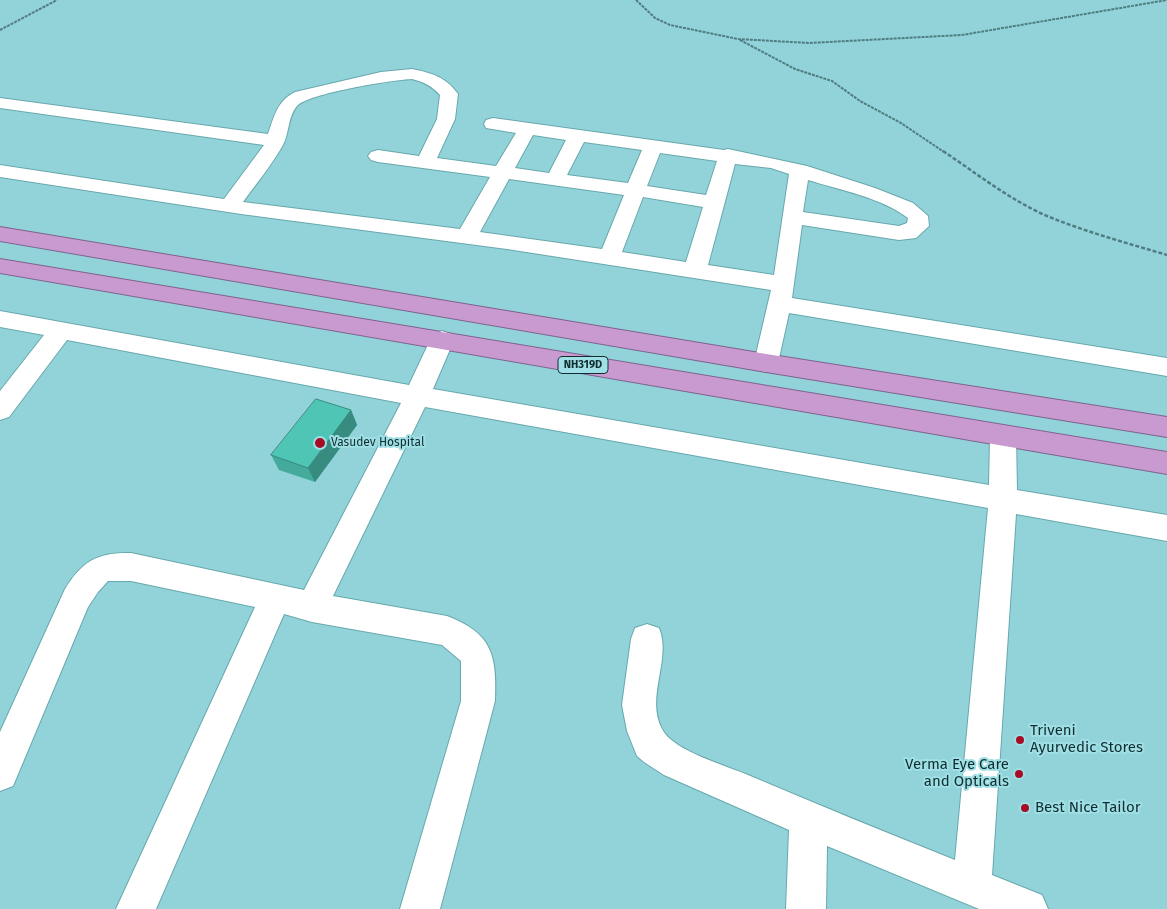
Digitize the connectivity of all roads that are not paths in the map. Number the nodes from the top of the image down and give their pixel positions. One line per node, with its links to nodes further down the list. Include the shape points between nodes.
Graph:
1 (0, 103): 5 (street)
2 (493, 124): 3 (street)
3 (527, 129): 4 (street); 12 (street)
4 (578, 135): 6 (street); 13 (street)
5 (275, 141): 9 (street, via 283,114 297,97 377,77 425,77 438,82 449,94 446,119); 16 (street)
6 (653, 146): 7 (street); 14 (street)
7 (728, 155): 10 (street); 15 (street)
8 (378, 156): 9 (street)
9 (426, 163): 12 (street)
10 (800, 170): 17 (street); 17 (street, via 906,207 918,216 918,226 908,234)
11 (0, 171): 16 (street)
12 (502, 173): 13 (street); 19 (street)
13 (555, 180): 14 (street)
14 (635, 190): 15 (street); 20 (street)
15 (715, 203): 22 (street)
16 (229, 206): 19 (street)
17 (792, 217): 23 (street)
18 (0, 234): 27 (highway)
19 (466, 237): 20 (street)
20 (609, 258): 22 (street)
21 (0, 266): 26 (highway, NH319D)
22 (695, 270): 23 (street)
23 (780, 300): 27 (street); 28 (street)
24 (0, 320): 25 (street)
25 (61, 330): 29 (street); 30 (street)
26 (442, 340): 29 (street); 32 (highway, NH319D)
27 (768, 353): 31 (highway)
28 (1167, 367)
29 (417, 396): 34 (street); 37 (street)
30 (0, 410)
31 (1167, 427)
32 (1003, 436): 33 (highway, NH319D); 34 (street)
33 (1167, 463)
34 (1004, 499): 35 (street); 41 (street)
35 (1167, 528)
36 (275, 597): 37 (street); 39 (street, via 131,567 99,569 86,581 76,599); 42 (street)
37 (312, 607): 43 (street, via 447,631 475,650 480,666 478,701)
38 (647, 639): 40 (street, via 639,705 641,725 651,745 672,760)
39 (0, 773)
40 (808, 821): 41 (street); 44 (street)
41 (972, 886): 45 (street)
42 (136, 909)
43 (420, 909)
44 (806, 909)
45 (1028, 909)

